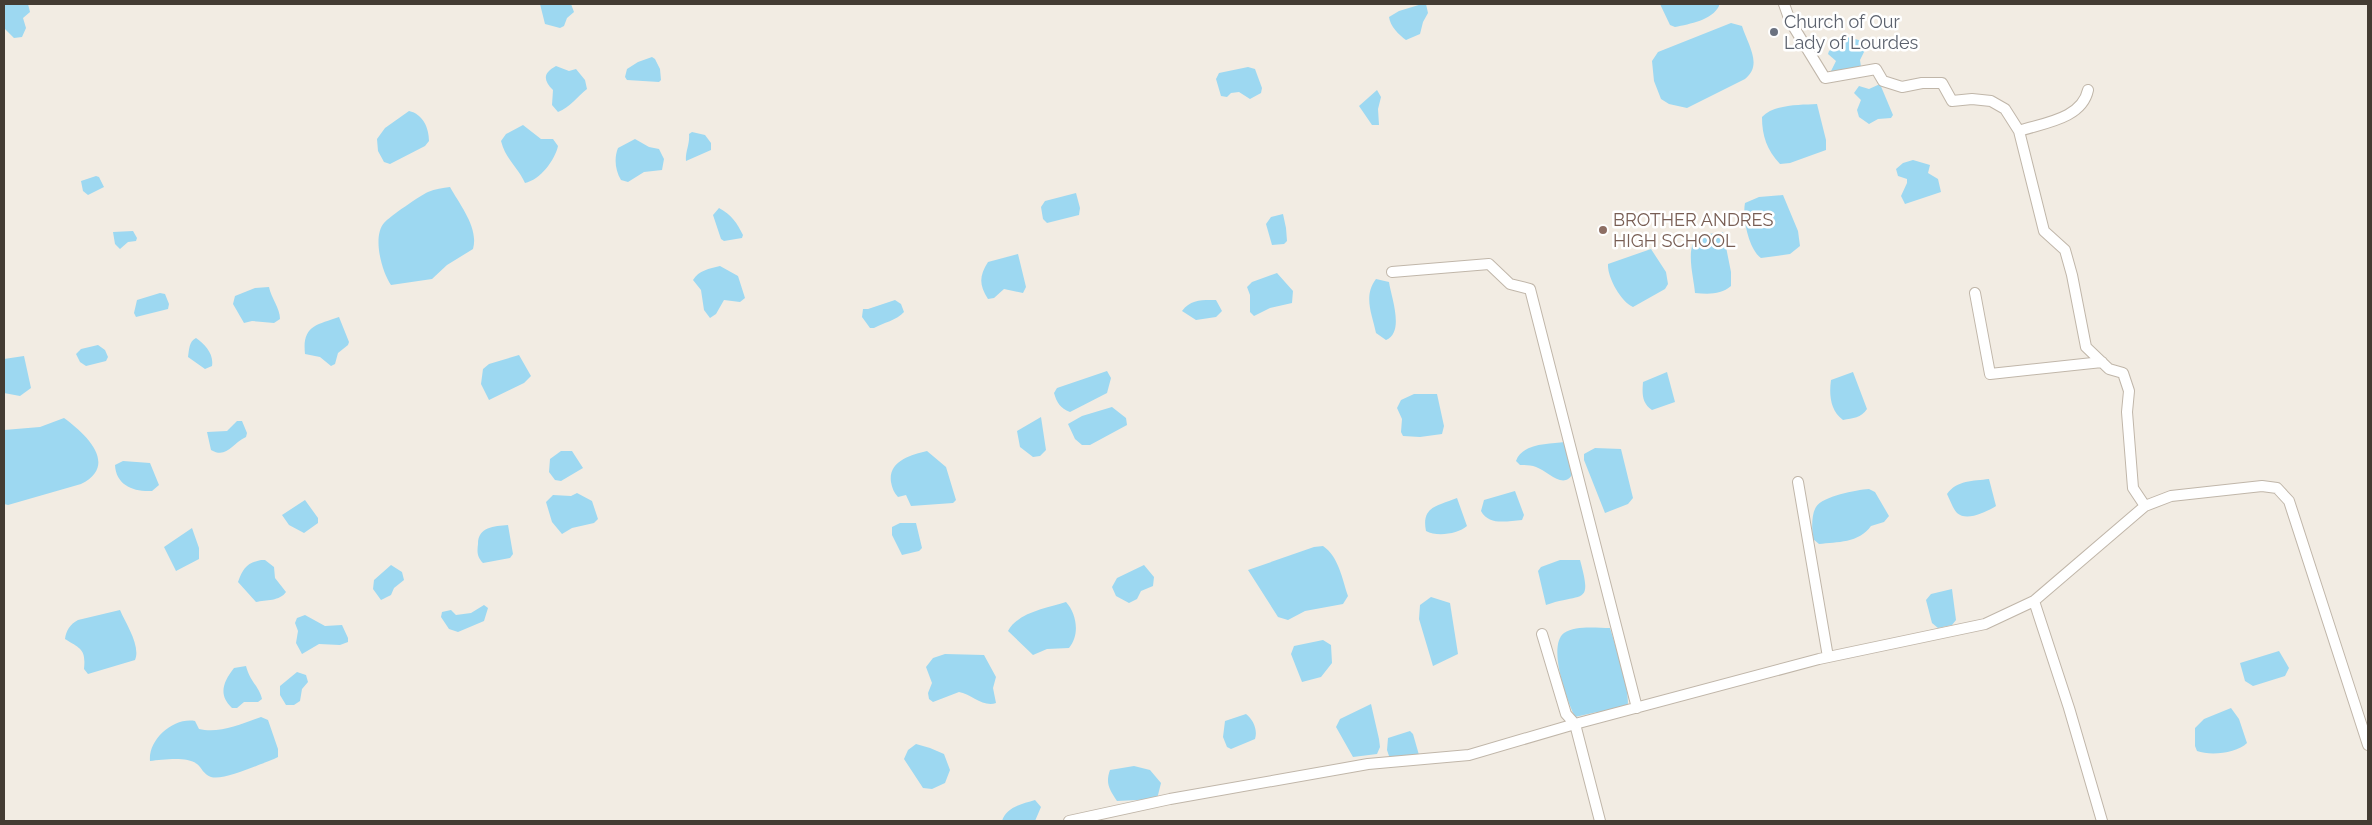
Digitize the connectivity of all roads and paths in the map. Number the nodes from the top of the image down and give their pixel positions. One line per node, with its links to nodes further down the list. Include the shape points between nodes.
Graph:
1 (1784, 4): 3 (street, via 1790,21 1825,78 1876,69 1883,81 1902,87 1942,83 1952,101 1991,101 2005,109)
2 (2088, 90): 3 (street, via 2086,99 2075,112)
3 (2019, 131): 6 (street, via 2044,231 2065,250 2086,348)
4 (1392, 272): 12 (street, via 1489,264 1510,284 1530,289)
5 (1975, 293): 6 (street, via 1990,374)
6 (2102, 362): 8 (street, via 2109,369 2123,373 2129,391 2133,488)
7 (1798, 482): 11 (street)
8 (2146, 506): 9 (street); 14 (street, via 2171,496 2262,486 2277,488 2289,501)
9 (2034, 601): 11 (street, via 1986,624); 17 (street)
10 (1542, 634): 13 (street, via 1566,714)
11 (1828, 658): 12 (street)
12 (1637, 708): 13 (street)
13 (1575, 724): 15 (street, via 1469,755 1368,764 1170,799); 16 (street)
14 (2368, 745)
15 (1069, 821)
16 (1600, 821)
17 (2102, 821)

